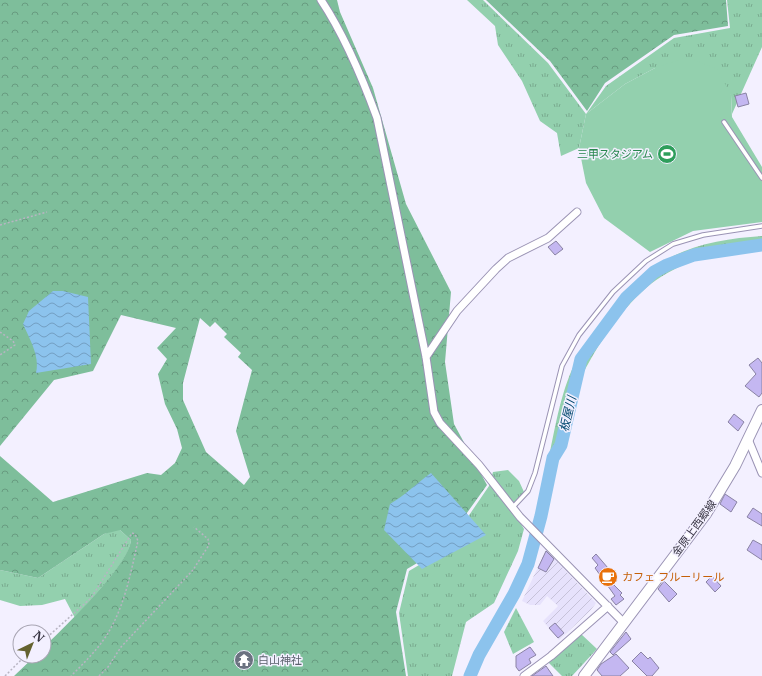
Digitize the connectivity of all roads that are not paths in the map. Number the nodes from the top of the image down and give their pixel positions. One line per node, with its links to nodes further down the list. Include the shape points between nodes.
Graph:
1 (321, 0): 6 (street, via 352,56 377,118)
2 (724, 122): 3 (lane)
3 (762, 178)
4 (577, 212): 6 (street, via 548,238 508,258 496,269 457,311)
5 (762, 226): 10 (lane, via 703,235 673,244 646,260 613,292 579,335 562,366 535,473 528,491)
6 (426, 357): 10 (street, via 434,412)
7 (762, 410): 8 (main road, 金原上西郷線)
8 (748, 439): 9 (street); 12 (main road, 金原上西郷線, via 706,514)
9 (762, 473)
10 (513, 508): 11 (street)
11 (608, 606): 12 (street); 13 (street)
12 (623, 622): 14 (main road, 金原上西郷線)
13 (524, 676)
14 (584, 676)

